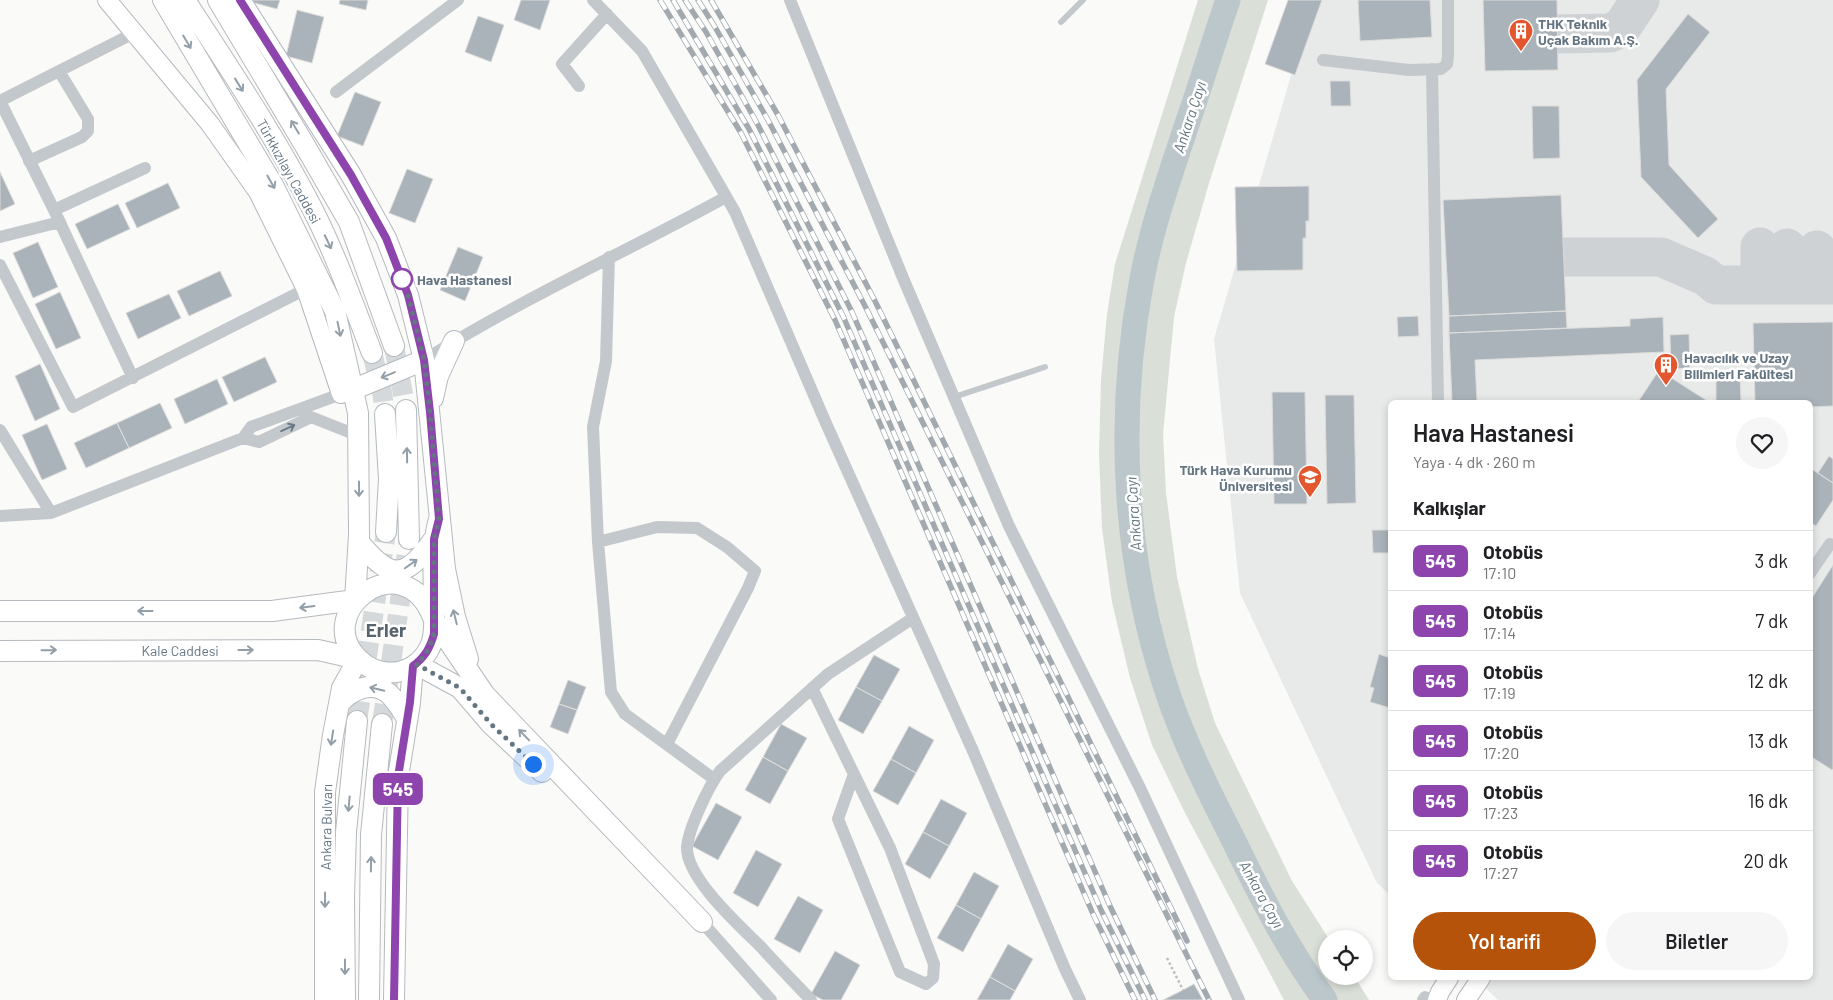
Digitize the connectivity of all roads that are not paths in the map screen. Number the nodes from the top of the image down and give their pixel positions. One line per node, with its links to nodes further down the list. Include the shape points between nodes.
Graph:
1 (107, 0): 13 (street)
2 (163, 0): 35 (main road, one-way to 35, via 273,185 336,311)
3 (185, 0): 31 (main road, Türkkızılayı Caddesi, one-way to 31, via 312,208 342,272)
4 (218, 0): 30 (main road, Türkkızılayı Caddesi, one-way to 4, via 348,222)
5 (240, 0): 32 (main road, via 351,175 386,238 408,295)
6 (458, 0): 18 (street)
7 (593, 0): 11 (street)
8 (790, 0): 36 (street, via 902,278)
9 (1083, 0): 12 (lane)
10 (1448, 0): 15 (street, via 1447,64 1440,69)
11 (606, 14): 17 (street, via 562,64); 22 (street, via 642,50)
12 (1060, 22)
13 (134, 33): 16 (street); 28 (street, via 210,124 258,192)
14 (1323, 60): 15 (street, via 1408,70)
15 (1432, 69): 37 (street)
16 (59, 71): 19 (street); 20 (street, via 88,119 88,131 82,137)
17 (579, 86)
18 (336, 92)
19 (0, 101): 20 (street)
20 (29, 160): 23 (street)
21 (145, 168): 23 (street)
22 (726, 197): 26 (street); 56 (street)
23 (54, 210): 24 (street)
24 (60, 222): 25 (street); 34 (street)
25 (0, 237)
26 (609, 257): 29 (street); 51 (street, via 606,360 593,426)
27 (0, 265): 34 (street, via 73,407)
28 (306, 289): 34 (street); 35 (street)
29 (454, 341): 32 (street); 39 (main road, via 438,376)
30 (394, 346)
31 (372, 353)
32 (424, 360): 35 (main road, one-way to 35); 39 (main road)
33 (1045, 367): 36 (lane)
34 (133, 378)
35 (346, 392): 42 (main road, via 358,413); 43 (street, via 251,428)
36 (954, 397): 80 (street, via 1009,526 1140,788)
37 (1438, 400)
38 (406, 410): 48 (main road, one-way to 38)
39 (430, 412): 46 (main road)
40 (385, 414): 47 (main road, via 389,479)
41 (0, 430): 44 (street)
42 (359, 436): 43 (street, one-way to 42, via 259,442 311,418); 50 (main road, one-way to 50)
43 (243, 438): 44 (street)
44 (51, 513): 45 (street)
45 (0, 516)
46 (439, 519): 49 (main road); 62 (main road, one-way to 46, via 466,654 455,617)
47 (386, 532)
48 (409, 539)
49 (434, 539): 50 (main road, one-way to 49, via 372,558 388,569 399,571 411,567); 57 (main road)
50 (359, 542): 54 (main road)
51 (598, 542): 67 (street, via 611,692 624,714); 67 (street, via 657,527 697,528 727,547 755,571)
52 (1830, 544): 53 (street)
53 (1813, 570)
54 (356, 600): 55 (main road, one-way to 55, via 272,611); 57 (main road, via 366,590 394,584 420,596); 59 (main road, via 347,616 346,635)
55 (0, 611)
56 (913, 618): 61 (street); 79 (street)
57 (434, 620): 60 (main road, via 430,647); 62 (main road)
58 (0, 651): 59 (main road, Kale Caddesi, one-way to 59, via 318,650)
59 (358, 659): 60 (main road, via 367,667 390,673); 63 (main road, Ankara Bulvarı, via 342,688)
60 (414, 665): 64 (main road); 70 (main road, via 460,688 491,724)
61 (812, 688): 68 (street); 69 (street)
62 (485, 695): 70 (main road, one-way to 62)
63 (339, 704): 64 (main road, one-way to 63, via 398,705 389,694 376,688 353,691); 73 (main road, Ankara Bulvarı, one-way to 73, via 326,792)
64 (409, 711): 76 (main road, via 398,777)
65 (357, 721): 74 (main road, Ankara Bulvarı, one-way to 74, via 346,832)
66 (382, 724): 75 (main road, one-way to 66, via 371,835)
67 (667, 744): 69 (street)
68 (854, 774): 68 (street, via 890,848 934,964 933,978 926,984 900,972 838,820)
69 (714, 779): 78 (street, via 687,848 691,866 713,898)
70 (702, 922): 77 (street)
71 (1448, 980): 83 (street)
72 (1479, 980): 84 (street)
73 (325, 1000)
74 (345, 1000)
75 (369, 1000)
76 (394, 1000)
77 (771, 1000)
78 (810, 1000)
79 (1080, 1000)
80 (1239, 1000)
81 (1423, 1000): 82 (street, via 1425,997)
82 (1431, 1000)
83 (1437, 1000)
84 (1466, 1000)

